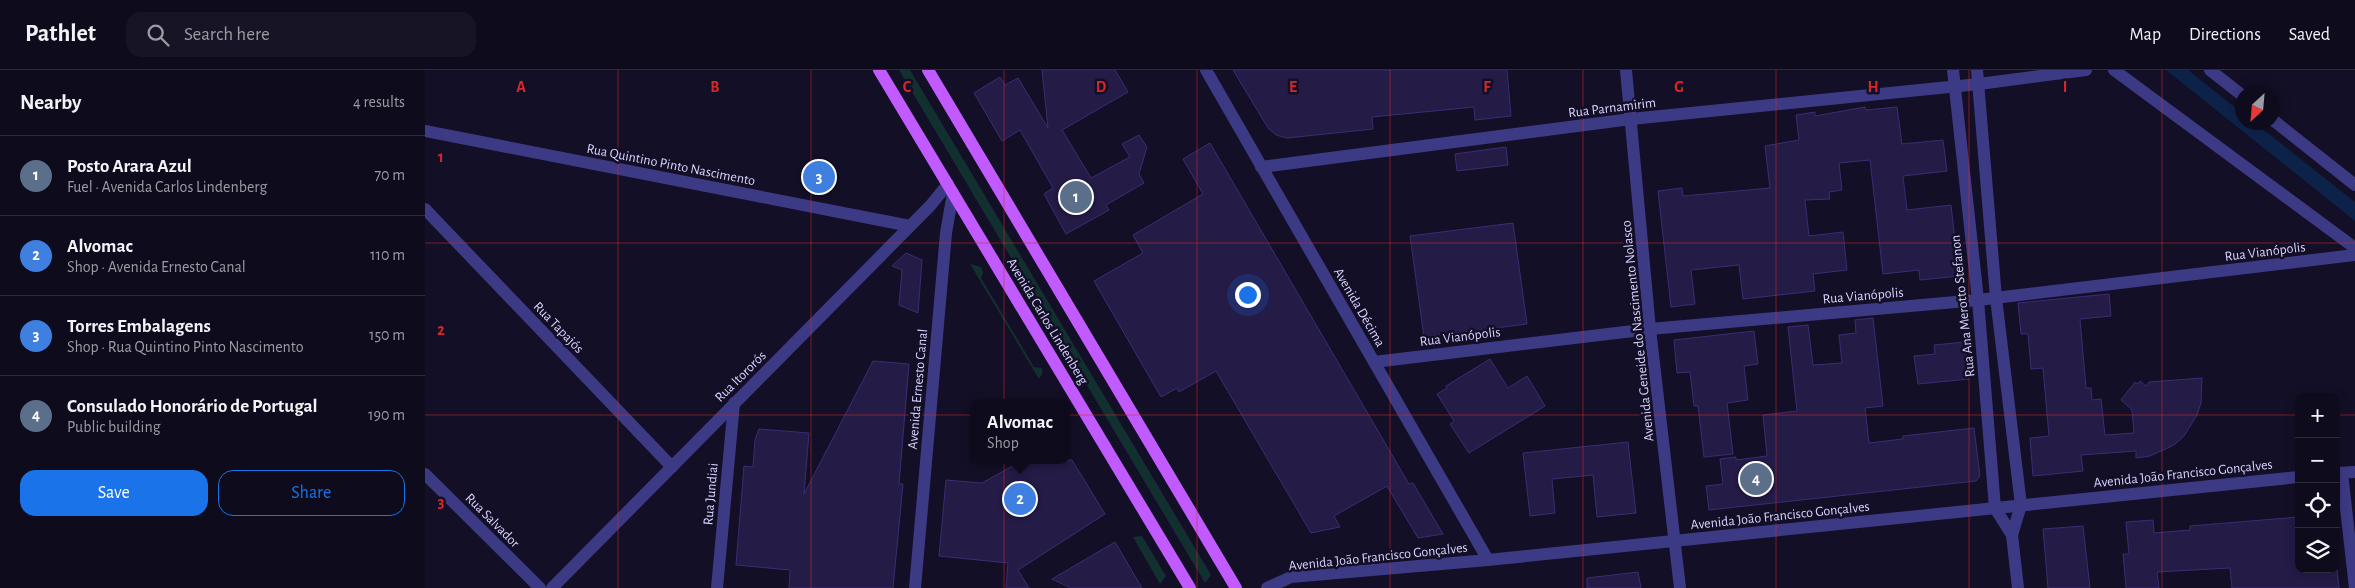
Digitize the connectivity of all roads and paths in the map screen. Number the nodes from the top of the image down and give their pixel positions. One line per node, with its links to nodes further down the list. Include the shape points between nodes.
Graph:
1 (879, 70): 18 (main road, Avenida Carlos Lindenberg)
2 (928, 70): 44 (main road, Avenida Carlos Lindenberg)
3 (1206, 70): 16 (street, Avenida Décima)
4 (1627, 70): 13 (street, Avenida Geneide do Nascimento Nolasco)
5 (1953, 70): 11 (street, Rua Ana Merotto Stefanon)
6 (1977, 70): 10 (street, Rua Ana Merotto Stefanon)
7 (2086, 70): 10 (street, Rua Parnamirim)
8 (2114, 70): 21 (street)
9 (2210, 70): 12 (street)
10 (1979, 84): 11 (street, Rua Parnamirim); 23 (street, Rua Ana Merotto Stefanon)
11 (1954, 86): 13 (street, Rua Parnamirim); 24 (street, Rua Ana Merotto Stefanon)
12 (2235, 90)
13 (1631, 119): 16 (street, Rua Parnamirim); 25 (street, Avenida Geneide do Nascimento Nolasco)
14 (2280, 126): 17 (street)
15 (425, 131): 20 (street, Rua Quintino Pinto Nascimento)
16 (1261, 166): 26 (street, Avenida Décima)
17 (2355, 185)
18 (951, 189): 20 (street, Rua Itororós); 42 (street, Avenida Ernesto Canal); 43 (main road, Avenida Carlos Lindenberg)
19 (425, 208): 28 (street, Rua Tapajós)
20 (910, 226): 27 (street, Rua Itororós)
21 (2355, 248)
22 (2355, 255): 23 (street, Rua Vianópolis)
23 (1996, 298): 24 (street, Rua Vianópolis); 34 (street, Rua Ana Merotto Stefanon)
24 (1978, 300): 25 (street, Rua Vianópolis); 35 (street, Rua Ana Merotto Stefanon)
25 (1650, 329): 26 (street, Rua Vianópolis); 37 (street, Avenida Geneide do Nascimento Nolasco)
26 (1374, 362): 38 (street, Avenida Décima)
27 (734, 404): 28 (street, Rua Itororós); 41 (street, Rua Jundiai)
28 (672, 467): 40 (street, Rua Itororós)
29 (2355, 472): 30 (street)
30 (2340, 473)
31 (425, 474): 39 (street, Rua Salvador)
32 (2295, 477): 34 (street, Avenida João Francisco Gonçalves)
33 (2340, 480): 48 (street)
34 (2021, 504): 35 (street, Avenida João Francisco Gonçalves); 36 (street, Rua Ana Merotto Stefanon)
35 (1995, 508): 36 (street, Rua Ana Merotto Stefanon); 37 (street, Avenida João Francisco Gonçalves)
36 (2012, 535): 47 (street, Rua Ana Merotto Stefanon)
37 (1674, 541): 38 (street, Avenida João Francisco Gonçalves); 46 (street, Avenida Geneide do Nascimento Nolasco)
38 (1488, 560): 45 (street, Avenida João Francisco Gonçalves, via 1291,577)
39 (540, 588)
40 (552, 588)
41 (717, 588)
42 (915, 588)
43 (1190, 588)
44 (1236, 588)
45 (1267, 588)
46 (1680, 588)
47 (2018, 588)
48 (2355, 588)

